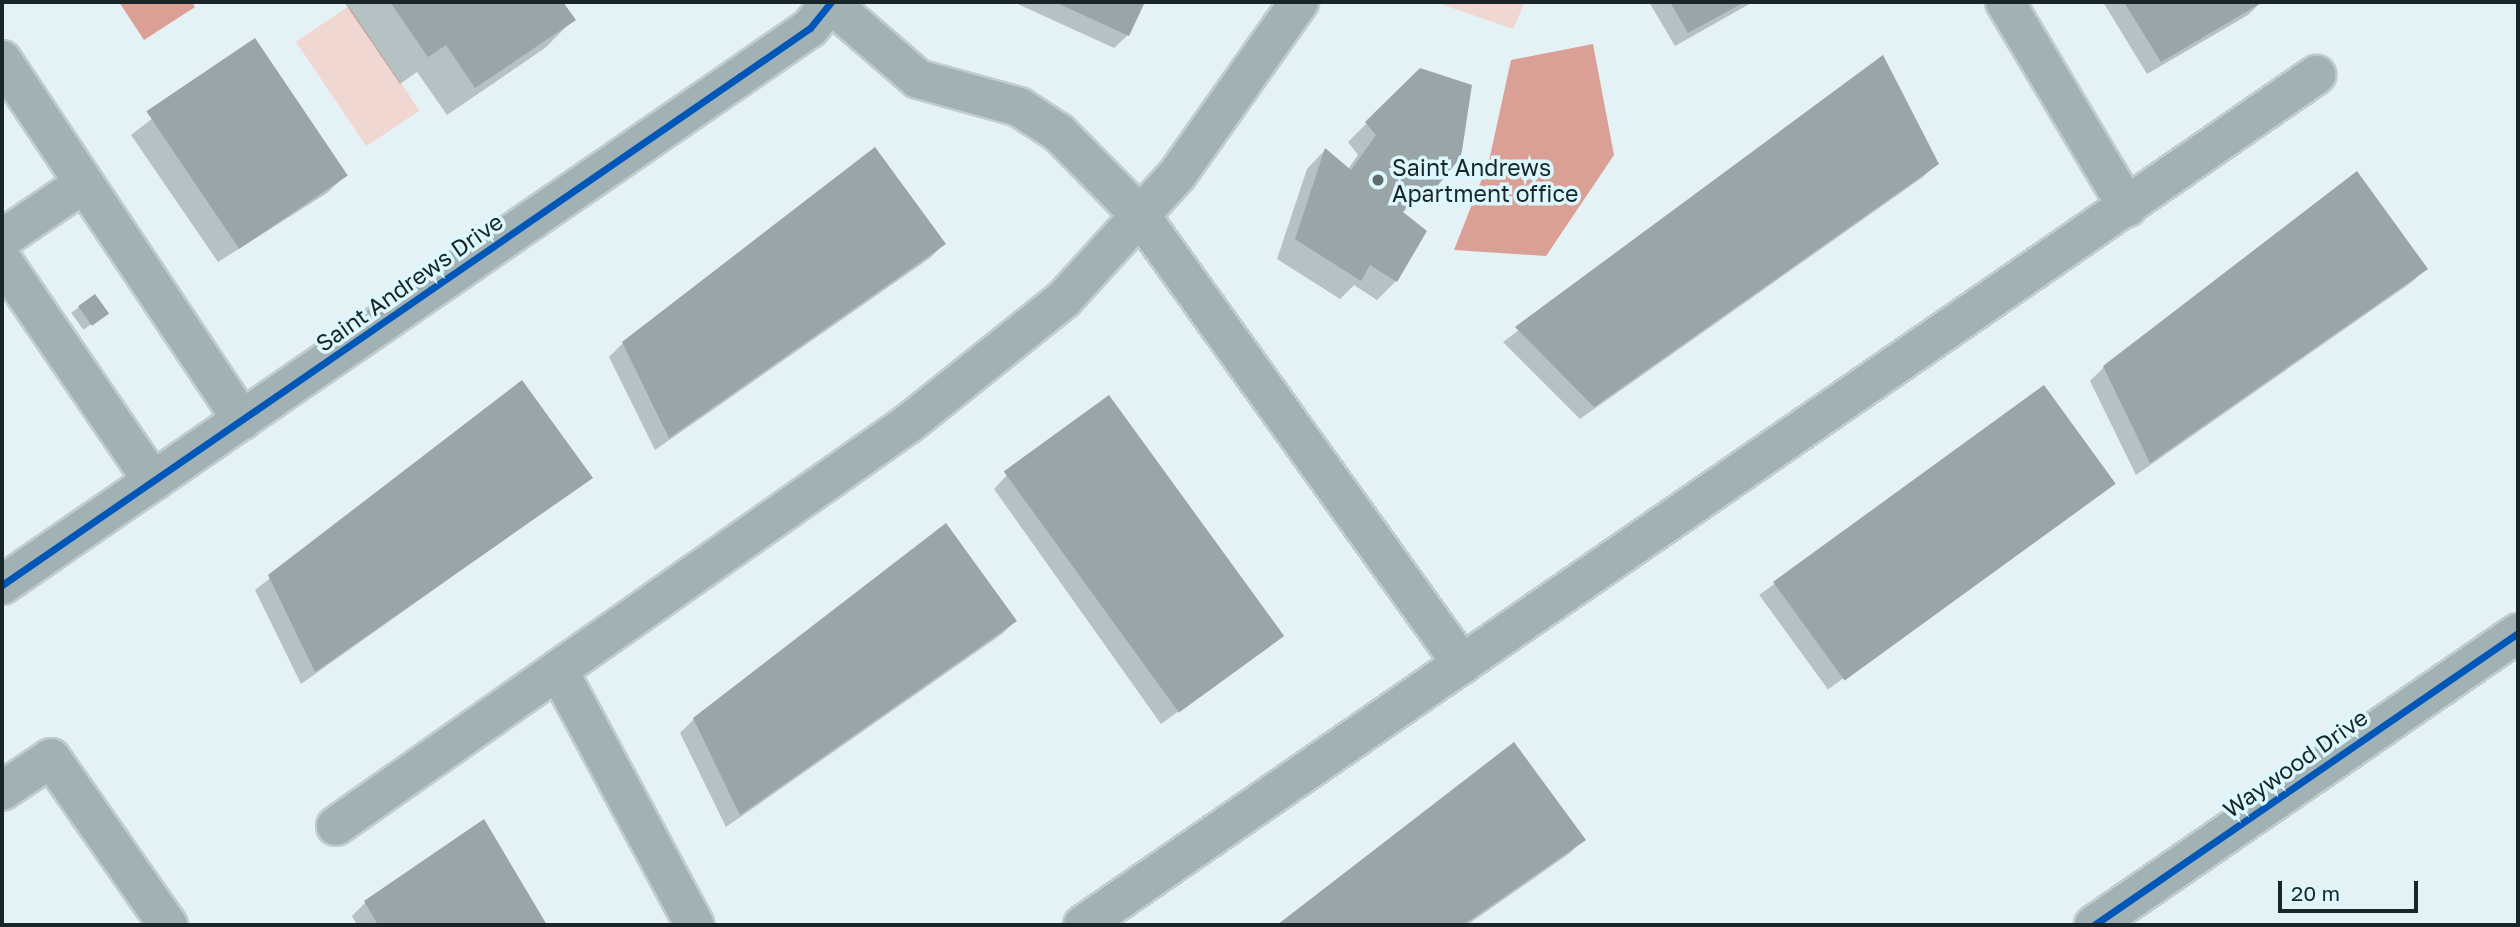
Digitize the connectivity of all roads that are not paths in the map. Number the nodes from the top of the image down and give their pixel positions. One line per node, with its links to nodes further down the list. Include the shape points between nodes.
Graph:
1 (830, 2): 8 (street, via 918,79 1019,107 1059,133); 11 (street, Saint Andrews Drive, via 810,28)
2 (1298, 2): 8 (street, via 1177,175)
3 (2005, 2): 7 (street)
4 (2, 60): 6 (street)
5 (2316, 75): 7 (street)
6 (83, 184): 9 (street); 11 (street)
7 (2127, 207): 15 (street)
8 (1140, 215): 15 (street); 16 (street, via 1064,299 908,424)
9 (2, 239)
10 (2, 260): 12 (street)
11 (242, 420): 12 (street, Saint Andrews Drive)
12 (153, 481): 13 (street, Saint Andrews Drive)
13 (2, 585)
14 (2518, 633): 22 (street, Waywood Drive)
15 (1462, 664): 21 (street)
16 (558, 670): 18 (street); 20 (street)
17 (2, 791): 19 (street, via 51,758)
18 (336, 826)
19 (168, 925)
20 (695, 925)
21 (1083, 925)
22 (2094, 925)

